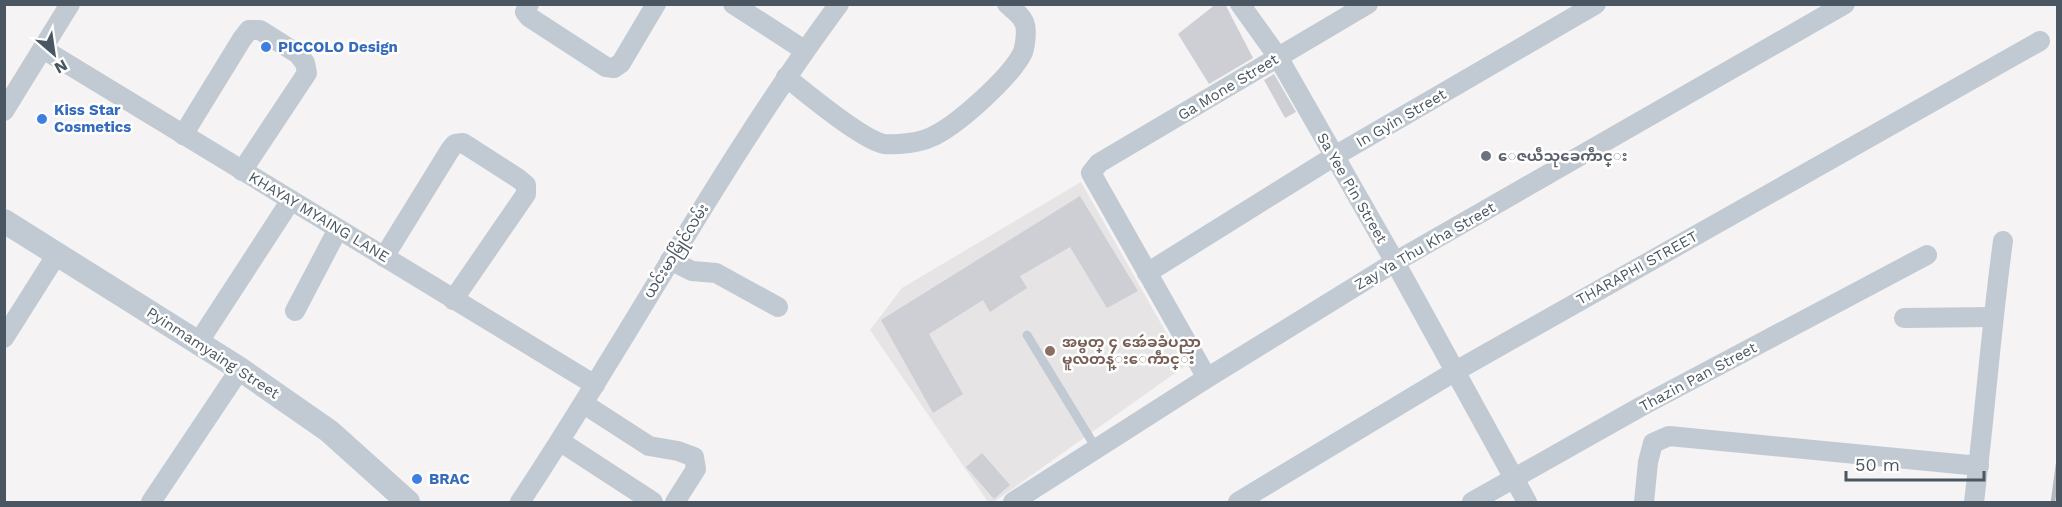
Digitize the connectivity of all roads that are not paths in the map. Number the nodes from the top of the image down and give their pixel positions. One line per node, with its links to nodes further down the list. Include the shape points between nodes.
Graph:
1 (70, 4): 12 (street)
2 (529, 4): 3 (street, via 525,12 529,17 606,67 614,68 621,63)
3 (656, 4)
4 (733, 4): 13 (street)
5 (839, 4): 13 (street, ယင်းမာမြိုင်လမ်း)
6 (1007, 4): 15 (street, via 1025,25 1024,50 1011,71 969,111 930,138 884,144 866,137)
7 (1240, 4): 14 (street, Sa Yee Pin Street)
8 (1368, 4): 14 (street, Ga Mone Street)
9 (1596, 4): 18 (street, In Gyin Street)
10 (1845, 4): 28 (street, Zay Ya Thu Kha Street)
11 (2040, 41): 39 (street, THARAPHI STREET)
12 (43, 49): 16 (street); 17 (street, KHAYAY MYAING LANE)
13 (804, 50): 15 (street, ယင်းမာမြိုင်လမ်း)
14 (1278, 57): 18 (street, Sa Yee Pin Street); 29 (street, Ga Mone Street, via 1091,172)
15 (786, 77): 27 (street, ယင်းမာမြိုင်လမ်း)
16 (4, 111)
17 (183, 135): 19 (street, KHAYAY MYAING LANE); 19 (street, via 242,39 249,30 260,30 298,54 307,73)
18 (1333, 157): 28 (street, Sa Yee Pin Street); 29 (street, In Gyin Street)
19 (242, 171): 20 (street, KHAYAY MYAING LANE)
20 (291, 200): 22 (street, KHAYAY MYAING LANE); 37 (street)
21 (4, 221): 24 (street, Pyinmamyaing Street)
22 (338, 229): 26 (street, KHAYAY MYAING LANE); 32 (street)
23 (2003, 241): 33 (street)
24 (57, 254): 36 (street); 37 (street, Pyinmamyaing Street)
25 (1927, 255): 46 (street, Thazin Pan Street)
26 (384, 257): 30 (street, KHAYAY MYAING LANE); 30 (street, via 450,150 463,143 519,179 526,185 526,194)
27 (670, 260): 31 (street, via 692,271 716,273); 41 (street, ယင်းမာမြိုင်လမ်း)
28 (1395, 262): 39 (street, Sa Yee Pin Street); 40 (street, Zay Ya Thu Kha Street)
29 (1147, 273): 40 (street)
30 (453, 300): 41 (street, KHAYAY MYAING LANE)
31 (778, 307)
32 (294, 311)
33 (1993, 317): 34 (street); 45 (street)
34 (1904, 318)
35 (1027, 335): 44 (lane)
36 (4, 338)
37 (198, 343): 38 (street, Pyinmamyaing Street)
38 (240, 369): 47 (street); 48 (street, Pyinmamyaing Street, via 329,431)
39 (1454, 372): 46 (street, Sa Yee Pin Street); 53 (street, THARAPHI STREET)
40 (1207, 378): 44 (street, Zay Ya Thu Kha Street)
41 (595, 385): 42 (street, ယင်းမာမြိုင်လမ်း)
42 (584, 404): 43 (street, ယင်းမာမြိုင်လမ်း); 51 (street, via 649,446 694,457 696,469)
43 (561, 442): 49 (street, ယင်းမာမြိုင်လမ်း); 50 (street)
44 (1096, 448): 52 (street, Zay Ya Thu Kha Street)
45 (1979, 466): 56 (street, via 1669,436 1653,443); 57 (street)
46 (1513, 479): 54 (street, Thazin Pan Street); 55 (street, Sa Yee Pin Street)
47 (151, 502)
48 (408, 502)
49 (520, 502)
50 (653, 502)
51 (675, 502)
52 (1013, 502)
53 (1238, 502)
54 (1472, 502)
55 (1527, 502)
56 (1644, 502)
57 (1974, 502)

